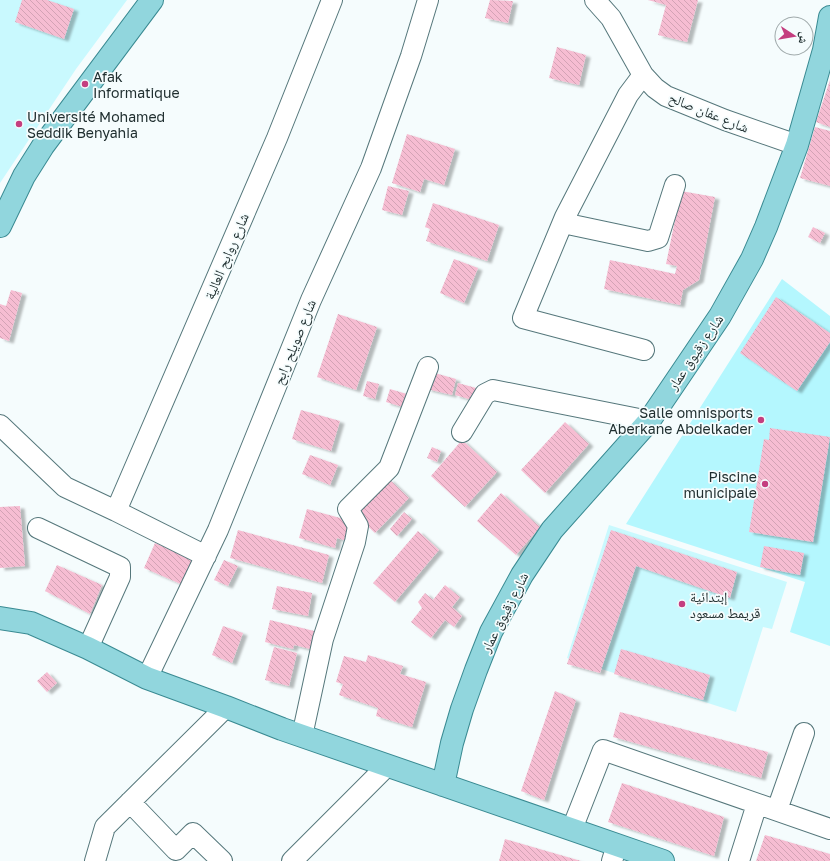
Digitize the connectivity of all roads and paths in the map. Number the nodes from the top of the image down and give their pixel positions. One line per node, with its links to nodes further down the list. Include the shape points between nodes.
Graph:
1 (152, 0): 10 (main road, via 42,146)
2 (332, 0): 16 (street, شارع روابح العالية, via 277,138)
3 (428, 0): 18 (street, شارع صويلح رابح, via 371,168 311,300)
4 (595, 0): 6 (street, شارع عفان صالح, via 612,18)
5 (830, 17): 7 (main road, شارع زقيوق عمار, via 824,50)
6 (643, 75): 7 (street, شارع عفان صالح, via 666,96); 9 (street, via 628,95)
7 (798, 145): 13 (main road, شارع زقيوق عمار, via 752,258 720,316)
8 (675, 186): 9 (street, via 658,238 654,240 648,241)
9 (563, 223): 11 (street, via 523,318)
10 (0, 226)
11 (644, 350)
12 (428, 367): 24 (street, via 389,468 348,509 358,526 355,542 323,639)
13 (649, 421): 15 (street, via 493,390 485,394); 26 (main road, شارع زقيوق عمار, via 552,530 522,575 491,632 473,677 452,742)
14 (0, 425): 16 (street, via 65,487)
15 (462, 432)
16 (116, 511): 18 (street)
17 (38, 528): 20 (street, via 120,567 120,577)
18 (206, 556): 21 (street, شارع صويلح رابح)
19 (0, 618): 20 (main road, via 32,623)
20 (88, 648): 21 (main road)
21 (147, 678): 22 (main road)
22 (226, 706): 24 (main road); 27 (street)
23 (804, 733): 29 (street)
24 (302, 736): 25 (main road)
25 (387, 766): 26 (main road); 35 (street)
26 (444, 785): 31 (main road)
27 (130, 802): 33 (street, via 105,827); 34 (street, via 176,850 193,833)
28 (757, 804): 29 (street); 31 (street, via 603,750); 37 (street)
29 (777, 810): 30 (street)
30 (830, 829)
31 (572, 830): 32 (main road)
32 (615, 853): 36 (main road)
33 (95, 861)
34 (222, 861)
35 (292, 861)
36 (663, 861)
37 (739, 861)

